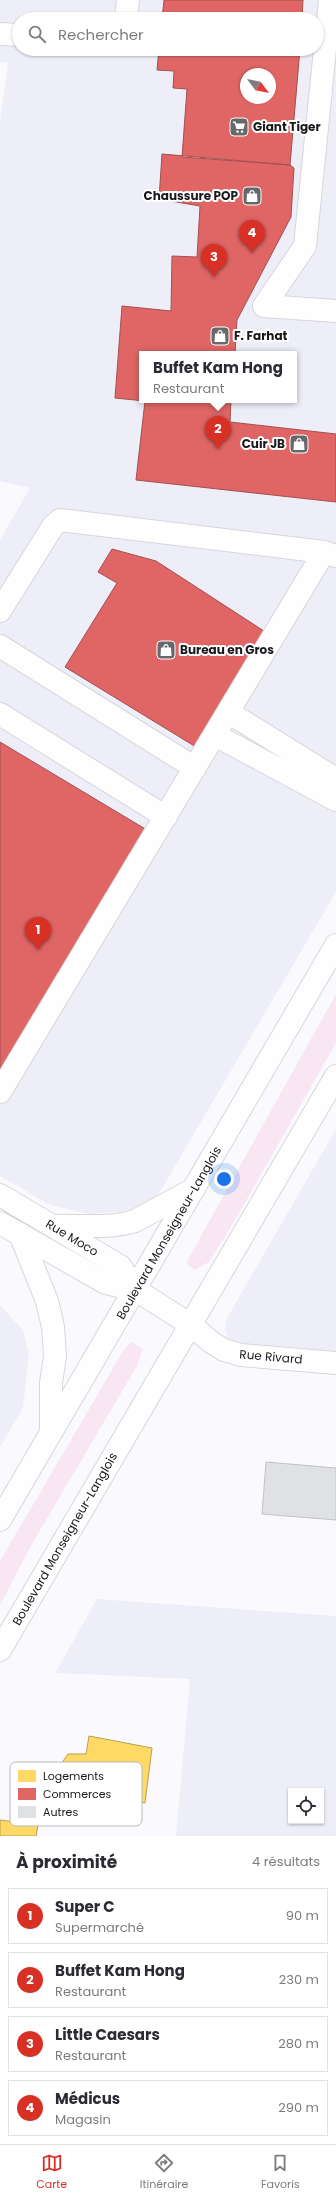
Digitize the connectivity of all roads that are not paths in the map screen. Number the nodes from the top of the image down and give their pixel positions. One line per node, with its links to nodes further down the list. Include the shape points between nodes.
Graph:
1 (128, 0): 3 (main road)
2 (330, 0): 6 (main road, via 305,246 264,306)
3 (127, 12)
4 (0, 34): 5 (main road)
5 (12, 35)
6 (336, 311)
7 (330, 554): 8 (main road, via 60,520 53,526); 10 (main road)
8 (0, 610)
9 (0, 646): 13 (main road)
10 (228, 712): 12 (main road); 14 (main road)
11 (0, 714): 16 (main road)
12 (215, 735): 13 (main road); 15 (main road)
13 (195, 768): 16 (main road)
14 (336, 778)
15 (336, 800)
16 (166, 817): 19 (main road)
17 (336, 946): 20 (main road, Boulevard Monseigneur-Langlois)
18 (336, 1076): 26 (main road, Boulevard Monseigneur-Langlois)
19 (0, 1092)
20 (195, 1188): 23 (main road, via 126,1224); 25 (main road, Boulevard Monseigneur-Langlois)
21 (0, 1195): 23 (main road, Rue Moco)
22 (0, 1223): 24 (main road, Rue Moco)
23 (53, 1226): 25 (main road, Rue Moco, via 120,1266)
24 (20, 1234): 25 (main road, Rue Moco, via 106,1283); 28 (main road, via 46,1301 53,1327 55,1356 51,1383)
25 (136, 1290): 26 (main road, Rue Moco); 28 (main road, Boulevard Monseigneur-Langlois)
26 (191, 1325): 27 (main road, Rue Rivard, via 217,1346 232,1353); 30 (main road, Boulevard Monseigneur-Langlois)
27 (336, 1363)
28 (51, 1432): 29 (main road, Boulevard Monseigneur-Langlois)
29 (0, 1520)
30 (0, 1650)

